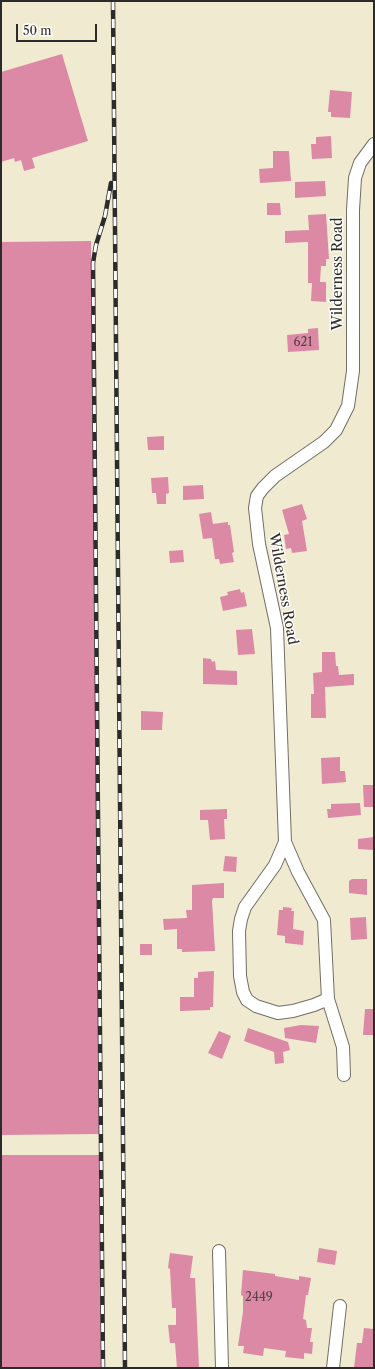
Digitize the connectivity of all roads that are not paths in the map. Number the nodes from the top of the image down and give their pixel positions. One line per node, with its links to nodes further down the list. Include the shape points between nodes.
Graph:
1 (374, 144): 2 (street, Wilderness Road, via 360,162 355,178 352,378 348,406 336,430 324,442 276,476 260,492 255,502 257,531 277,628)
2 (285, 842): 3 (street, Wilderness Road, via 324,920); 3 (street, via 275,865 245,907 241,920 240,976 243,992 247,1000 256,1006 278,1012 300,1009)
3 (328, 999): 4 (street, Wilderness Road, via 343,1048)
4 (344, 1074)
5 (219, 1251): 7 (street)
6 (340, 1306): 8 (street)
7 (222, 1368)
8 (333, 1368)

